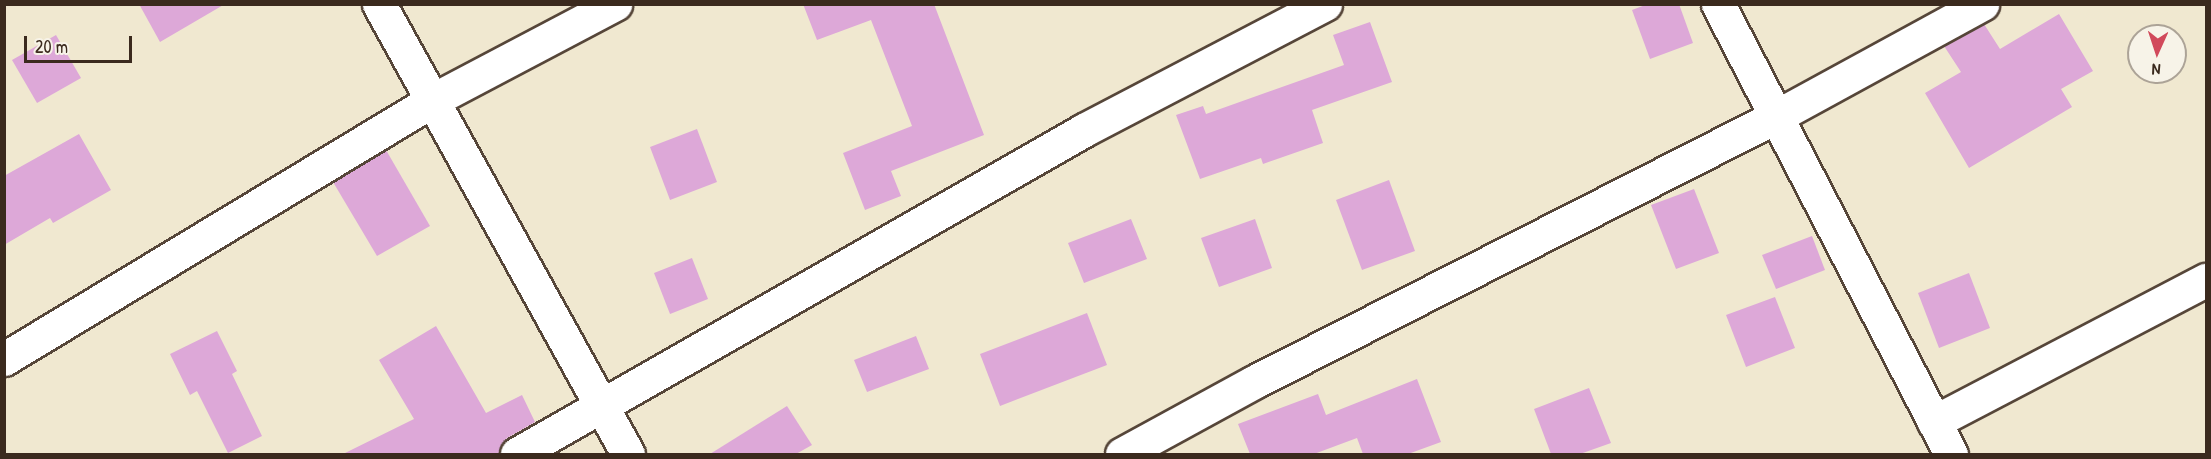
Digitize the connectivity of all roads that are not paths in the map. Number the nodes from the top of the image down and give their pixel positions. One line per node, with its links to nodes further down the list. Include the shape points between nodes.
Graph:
1 (379, 4): 6 (street)
2 (615, 4): 6 (street)
3 (1325, 4): 10 (street, via 1084,130)
4 (1718, 4): 7 (street)
5 (1982, 4): 7 (street)
6 (433, 100): 9 (street); 10 (street)
7 (1775, 117): 11 (street); 14 (street, via 1254,382)
8 (2206, 280): 11 (street)
9 (4, 359)
10 (601, 406): 12 (street); 13 (street)
11 (1934, 422): 15 (street)
12 (517, 454)
13 (628, 454)
14 (1122, 454)
15 (1951, 454)

